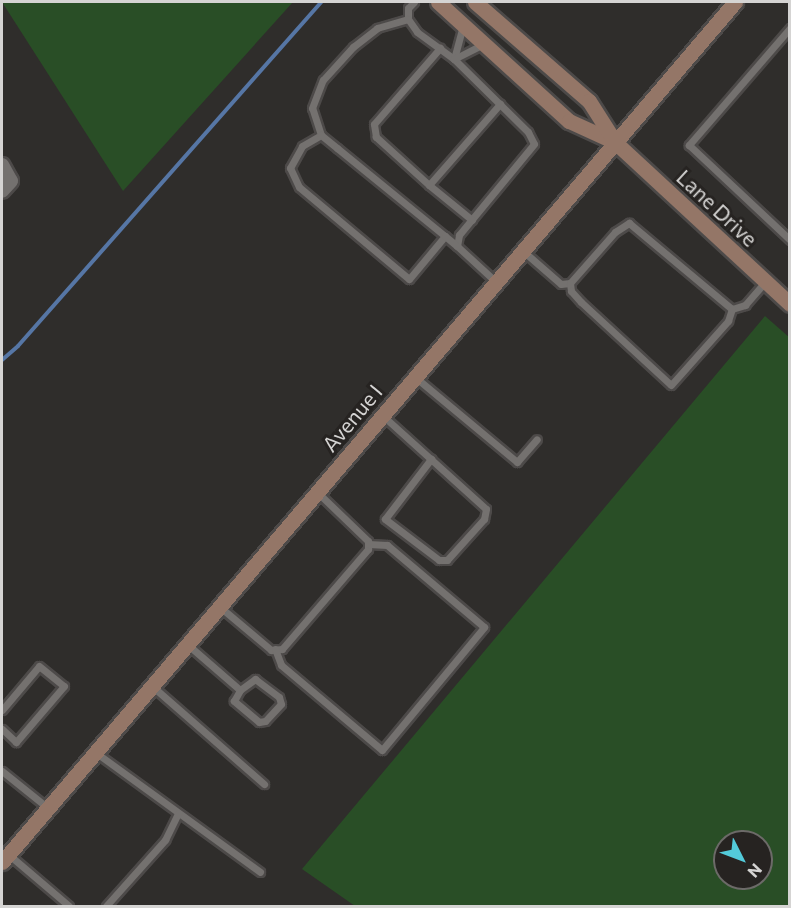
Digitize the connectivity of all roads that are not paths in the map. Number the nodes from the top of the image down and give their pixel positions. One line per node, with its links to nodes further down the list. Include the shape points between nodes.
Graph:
1 (414, 2): 5 (lane, via 408,8)
2 (438, 2): 6 (main road)
3 (475, 2): 13 (main road, via 589,101)
4 (735, 2): 13 (main road, Avenue I)
5 (408, 19): 9 (lane, via 417,32); 12 (lane, via 377,28 352,47 323,80 312,108)
6 (463, 24): 8 (main road); 10 (lane)
7 (789, 28): 19 (lane, via 689,145)
8 (484, 44): 10 (lane); 13 (main road, via 569,121)
9 (440, 48): 10 (lane); 15 (lane, via 374,124 376,137)
10 (454, 59): 11 (lane)
11 (500, 104): 15 (lane); 17 (lane, via 528,132 534,144)
12 (321, 135): 18 (lane); 18 (lane, via 302,146 290,168 299,187 409,279)
13 (615, 142): 21 (main road, Avenue I); 23 (main road, Lane Drive)
14 (2, 165): 16 (street, via 11,181)
15 (429, 185): 17 (lane)
16 (2, 191)
17 (472, 220): 20 (lane, via 459,235)
18 (445, 236): 20 (lane)
19 (789, 240)
20 (457, 246): 22 (lane)
21 (522, 250): 22 (main road, Avenue I); 24 (lane, via 561,284)
22 (496, 282): 27 (main road, Avenue I)
23 (765, 282): 25 (main road, Lane Drive); 26 (lane, via 745,305)
24 (570, 283): 26 (lane, via 629,223); 26 (lane, via 571,291 581,302 671,385 728,321)
25 (789, 304)
26 (732, 309)
27 (415, 377): 28 (main road, Avenue I); 29 (lane, via 517,462)
28 (382, 415): 30 (lane); 31 (main road, Avenue I)
29 (537, 439)
30 (431, 459): 30 (lane, via 486,509 484,519 447,561 439,560 385,519)
31 (317, 492): 32 (lane); 33 (main road, Avenue I)
32 (368, 544): 35 (lane, via 368,549 282,649); 35 (lane, via 387,545 484,627 382,750 281,665)
33 (219, 606): 34 (main road, Avenue I); 35 (lane, via 271,650)
34 (187, 644): 36 (main road, Avenue I); 37 (lane)
35 (275, 649)
36 (152, 686): 40 (main road, Avenue I); 42 (lane)
37 (240, 690): 37 (lane, via 255,679 279,697 281,704 265,722 259,722 234,701)
38 (2, 710): 39 (lane, via 39,666 64,686 16,742)
39 (2, 729)
40 (95, 752): 43 (main road, Avenue I); 44 (lane)
41 (2, 771): 43 (lane)
42 (264, 784)
43 (48, 808): 45 (main road, Avenue I)
44 (178, 813): 46 (lane); 48 (lane, via 165,840)
45 (5, 858): 47 (lane)
46 (260, 872)
47 (69, 906)
48 (106, 906)

